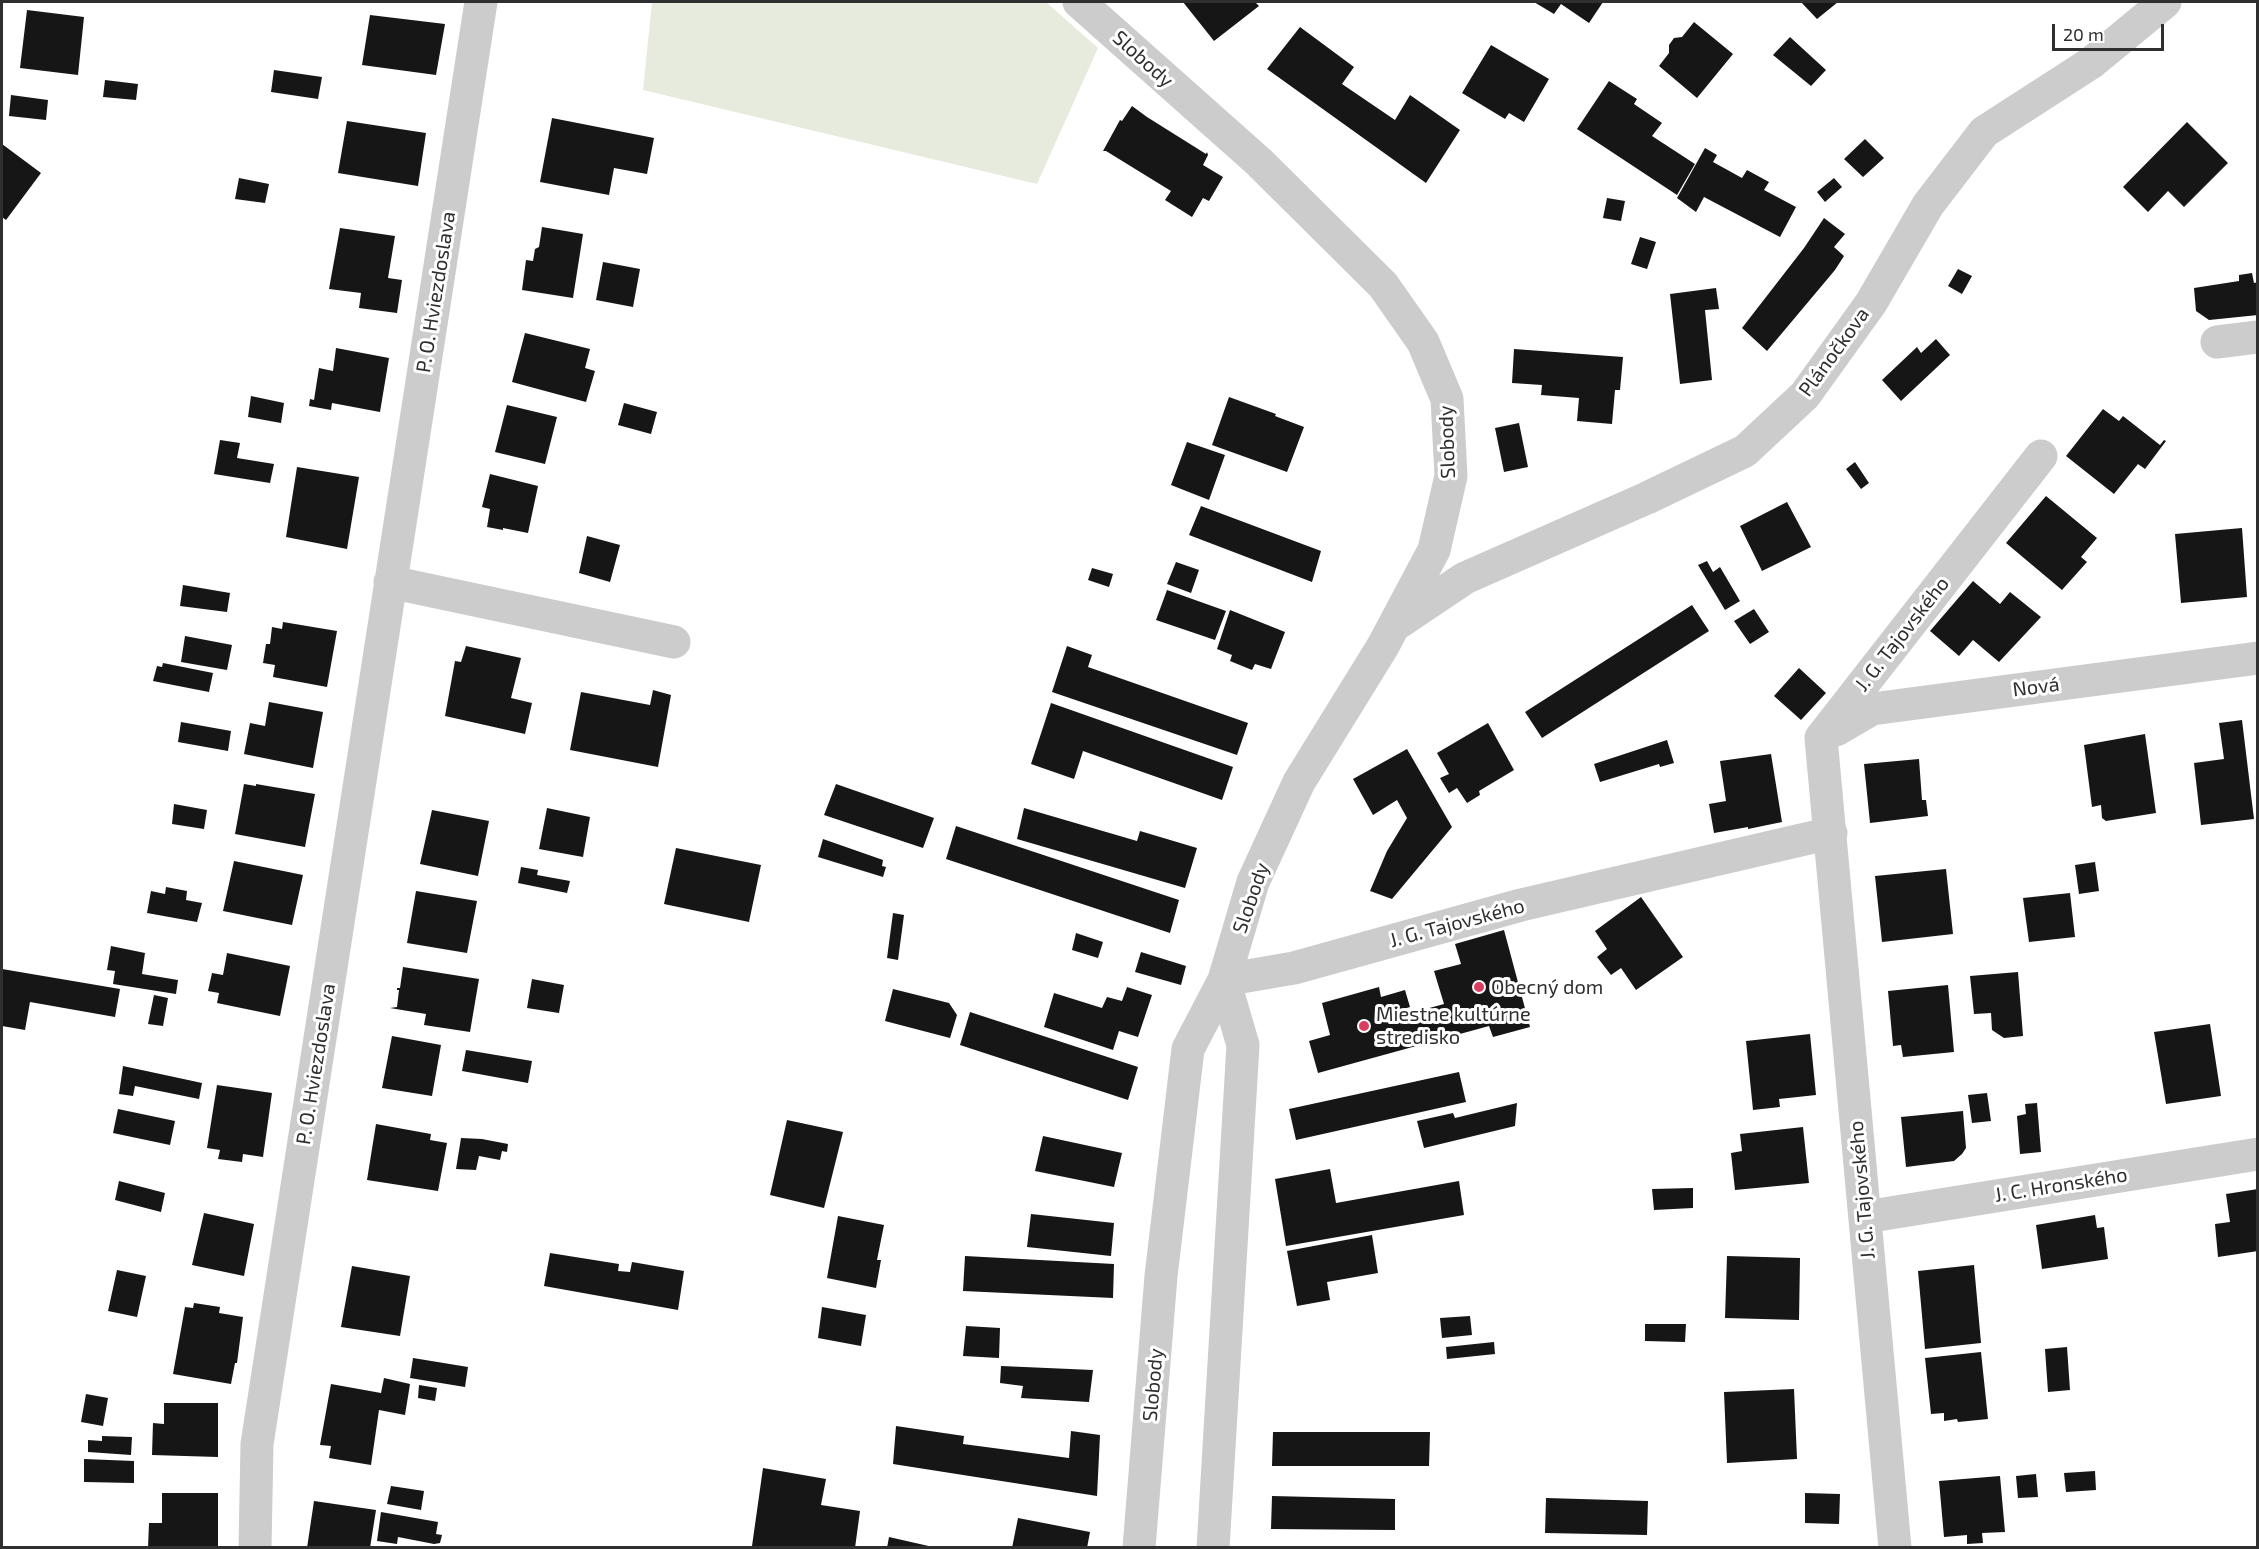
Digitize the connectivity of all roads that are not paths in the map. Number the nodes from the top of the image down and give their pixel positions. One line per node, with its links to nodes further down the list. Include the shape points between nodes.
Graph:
1 (481, 2): 7 (street, P. O. Hviezdoslava)
2 (1079, 2): 8 (street, Slobody, via 1258,162 1358,260 1383,285 1423,342 1447,399 1451,476 1434,550)
3 (2165, 2): 8 (street, Plánočkova, via 2091,63 1984,132 1928,205 1871,303 1805,395 1745,451 1465,578)
4 (2258, 338): 5 (street)
5 (2217, 342)
6 (2041, 456): 11 (street, J. G. Tajovského)
7 (390, 582): 9 (street); 16 (street, P. O. Hviezdoslava, via 257,1444)
8 (1394, 625): 13 (street, Slobody, via 1299,782 1253,882)
9 (674, 642)
10 (2258, 658): 11 (street, Nová, via 1872,709)
11 (1821, 738): 12 (street, J. G. Tajovského)
12 (1830, 833): 13 (street, J. G. Tajovského, via 1521,905 1294,968); 15 (street, J. G. Tajovského)
13 (1224, 980): 17 (street, Slobody, via 1188,1049 1161,1276); 18 (street, via 1243,1045)
14 (2258, 1154): 15 (street, J. C. Hronského)
15 (1864, 1217): 19 (street, J. G. Tajovského)
16 (255, 1548)
17 (1139, 1548)
18 (1213, 1548)
19 (1895, 1548)

